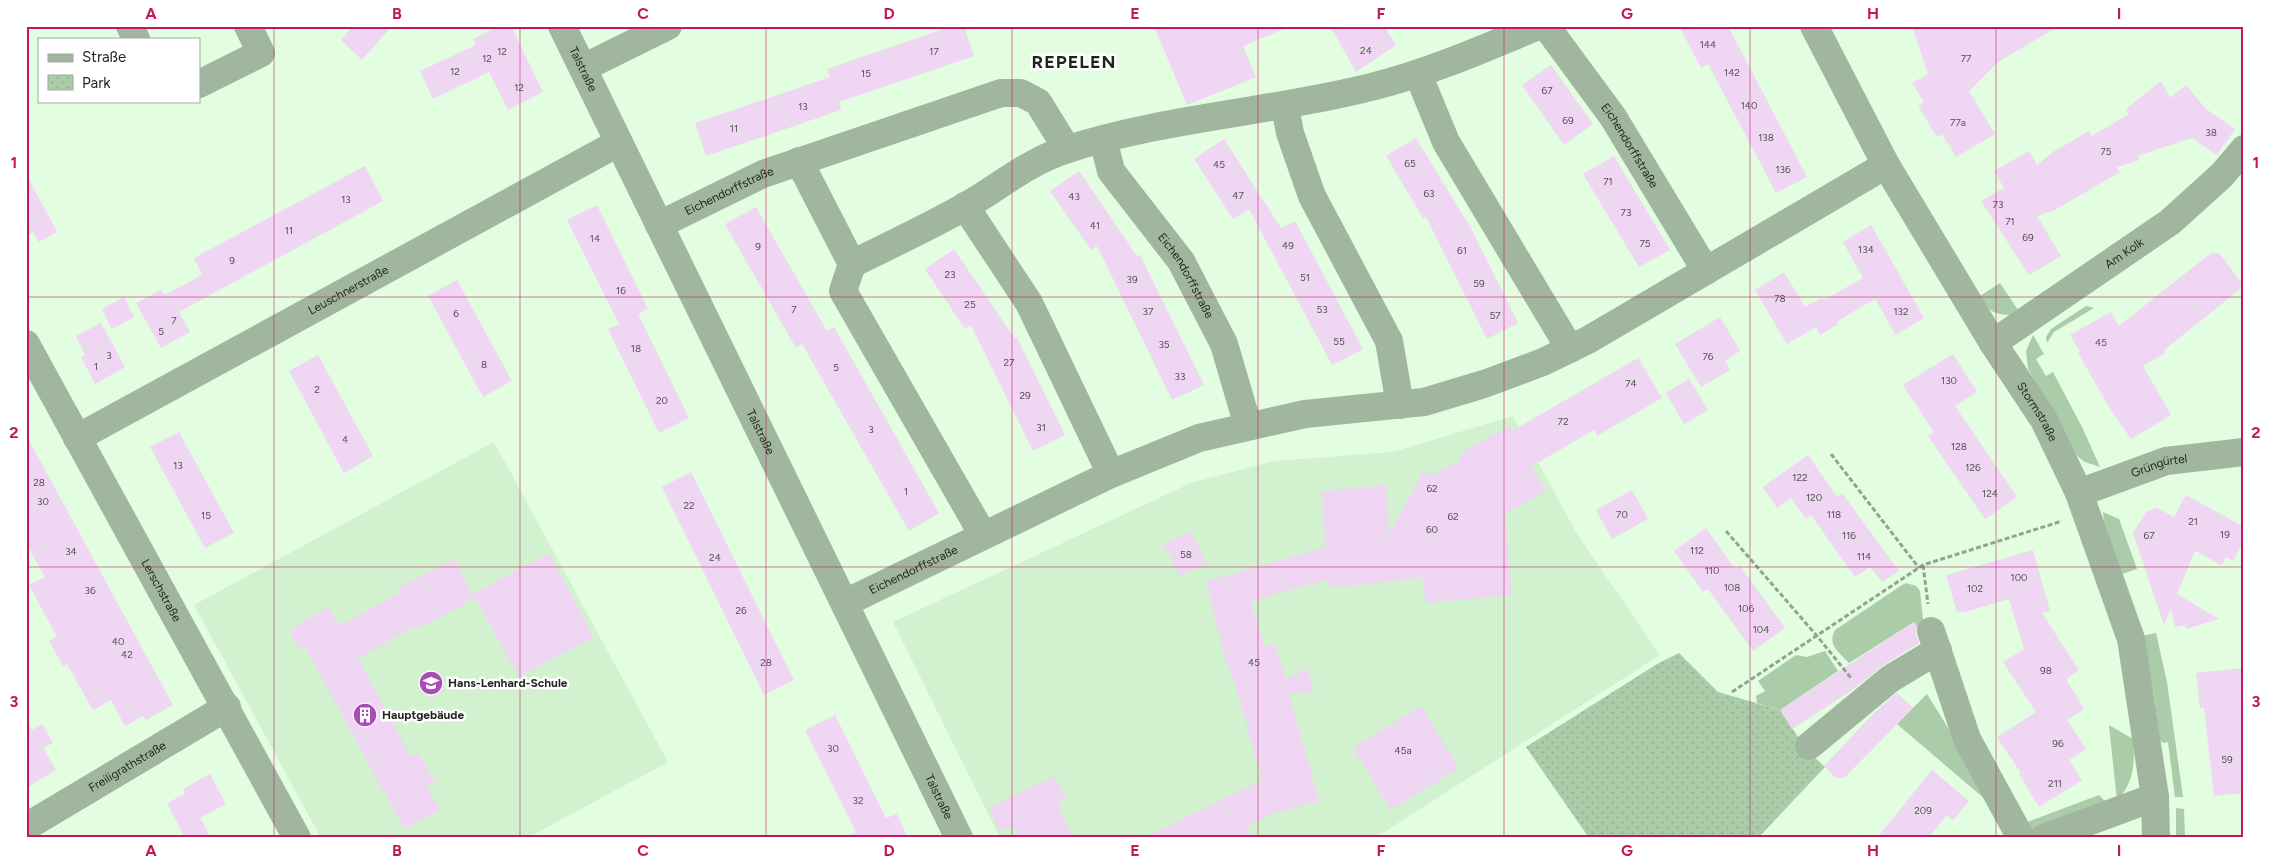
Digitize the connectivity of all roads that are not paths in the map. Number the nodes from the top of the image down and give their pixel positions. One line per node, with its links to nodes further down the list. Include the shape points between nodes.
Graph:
1 (130, 26): 8 (street)
2 (248, 26): 11 (street, via 260,53)
3 (562, 26): 9 (street, Talstraße)
4 (668, 26): 9 (street)
5 (1538, 26): 10 (street)
6 (1546, 26): 22 (street, Eichendorffstraße, via 1613,117)
7 (1814, 26): 18 (street, Stormstraße)
8 (136, 38)
9 (583, 68): 14 (street, Talstraße)
10 (1418, 74): 12 (street); 25 (street, via 1446,142)
11 (200, 83)
12 (1285, 106): 13 (street, via 1158,126); 26 (street, via 1290,133 1312,196 1389,341)
13 (1104, 139): 15 (street); 27 (street, Eichendorffstraße, via 1110,171 1181,261 1224,344)
14 (618, 143): 20 (street, Talstraße); 28 (street, Leuschnerstraße)
15 (1067, 149): 17 (street, Eichendorffstraße, via 1038,102 1022,93 1001,93); 19 (street, via 1047,157)
16 (2244, 149): 23 (street, Am Kolk, via 2222,175 2170,222)
17 (799, 161): 20 (street, Eichendorffstraße, via 763,174); 21 (street)
18 (1886, 165): 22 (street, Eichendorffstraße); 23 (street, Stormstraße)
19 (966, 206): 21 (street); 30 (street, via 1029,303)
20 (659, 225): 33 (street, Talstraße)
21 (852, 264): 32 (street, via 843,291)
22 (1706, 271): 25 (street, Eichendorffstraße)
23 (1993, 343): 31 (street, Stormstraße, via 2044,420)
24 (26, 344): 28 (street, Lerschstraße)
25 (1570, 349): 26 (street, Eichendorffstraße, via 1484,384 1424,402)
26 (1400, 405): 27 (street, Eichendorffstraße, via 1305,414)
27 (1248, 426): 30 (street, Eichendorffstraße, via 1199,438)
28 (77, 438): 34 (street, Lerschstraße)
29 (2244, 452): 31 (street, Grüngürtel, via 2166,461)
30 (1111, 474): 32 (street, Eichendorffstraße)
31 (2083, 503): 36 (street, Stormstraße, via 2131,639)
32 (983, 535): 33 (street, Eichendorffstraße)
33 (844, 603): 39 (street, Talstraße)
34 (227, 707): 37 (street, Freiligrathstraße); 38 (street, Lerschstraße)
35 (1808, 746): 40 (street, via 1934,641 1967,739)
36 (2155, 798): 41 (street); 42 (street, Stormstraße)
37 (26, 827)
38 (297, 838)
39 (959, 838)
40 (2021, 838)
41 (2044, 838)
42 (2156, 838)

